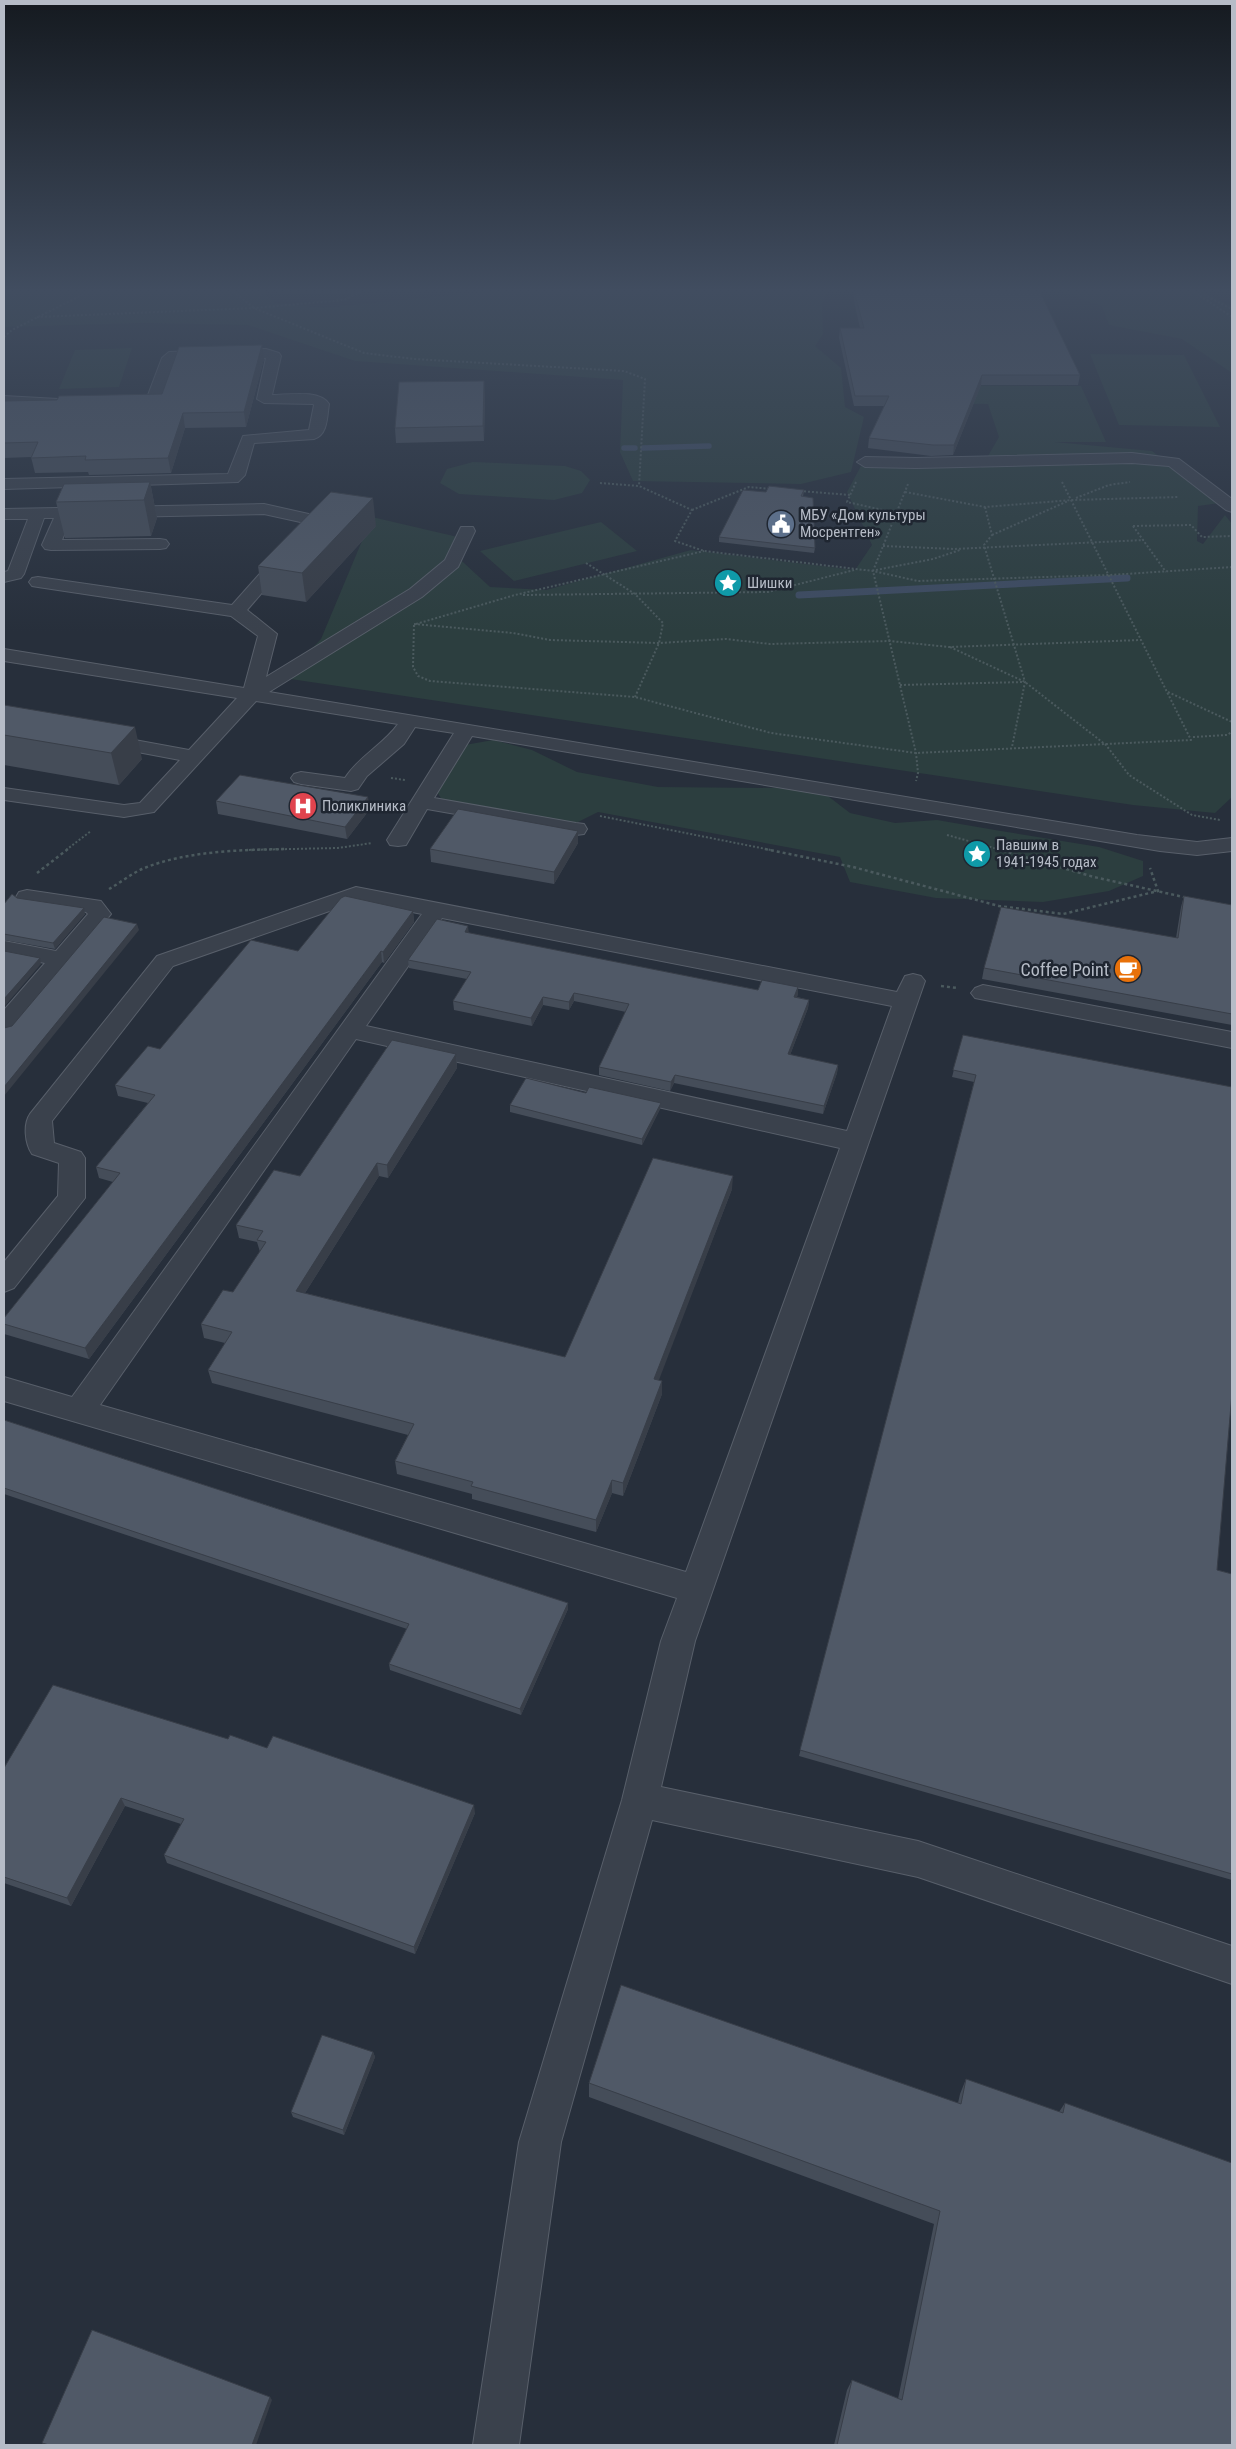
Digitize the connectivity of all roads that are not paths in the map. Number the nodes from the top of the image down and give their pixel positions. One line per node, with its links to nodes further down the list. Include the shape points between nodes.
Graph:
1 (321, 403): 3 (street, via 314,434 248,439 237,475 232,479)
2 (865, 462): 4 (street, via 1132,458 1173,462)
3 (4, 484)
4 (1232, 507)
5 (64, 512): 6 (street); 10 (street); 14 (street, via 264,509 316,521)
6 (38, 513): 7 (street); 11 (street, via 15,574)
7 (4, 514)
8 (467, 532): 16 (street, via 452,562 416,593)
9 (160, 544): 10 (street)
10 (51, 545): 13 (street)
11 (4, 577)
12 (38, 582): 13 (street)
13 (58, 585): 14 (street)
14 (236, 612): 16 (street, via 268,634)
15 (4, 655): 16 (street)
16 (252, 694): 17 (street); 20 (street)
17 (410, 720): 18 (street); 21 (street, via 397,740 359,772 351,785)
18 (466, 729): 23 (street); 26 (street, via 1137,841 1191,848)
19 (80, 736): 20 (street)
20 (194, 757): 22 (street, via 147,808 124,811)
21 (301, 778)
22 (4, 794)
23 (426, 794): 24 (street); 25 (street)
24 (576, 829)
25 (398, 840)
26 (1232, 844)
27 (29, 887): 30 (street, via 95,901 100,914)
28 (436, 910): 33 (street); 35 (street, via 910,991); 36 (street, via 356,894 165,961 39,1120 41,1148 72,1158 71,1198)
29 (4, 948): 30 (street)
30 (62, 959): 32 (street)
31 (983, 993): 34 (street)
32 (7, 1018)
33 (350, 1030): 35 (street); 38 (street)
34 (1232, 1040)
35 (855, 1142): 39 (street)
36 (4, 1281)
37 (4, 1389): 38 (street)
38 (79, 1410): 39 (street)
39 (695, 1589): 40 (street, via 678,1641)
40 (640, 1800): 41 (street, via 918,1859); 42 (street, via 540,2142)
41 (1232, 1965)
42 (496, 2445)

